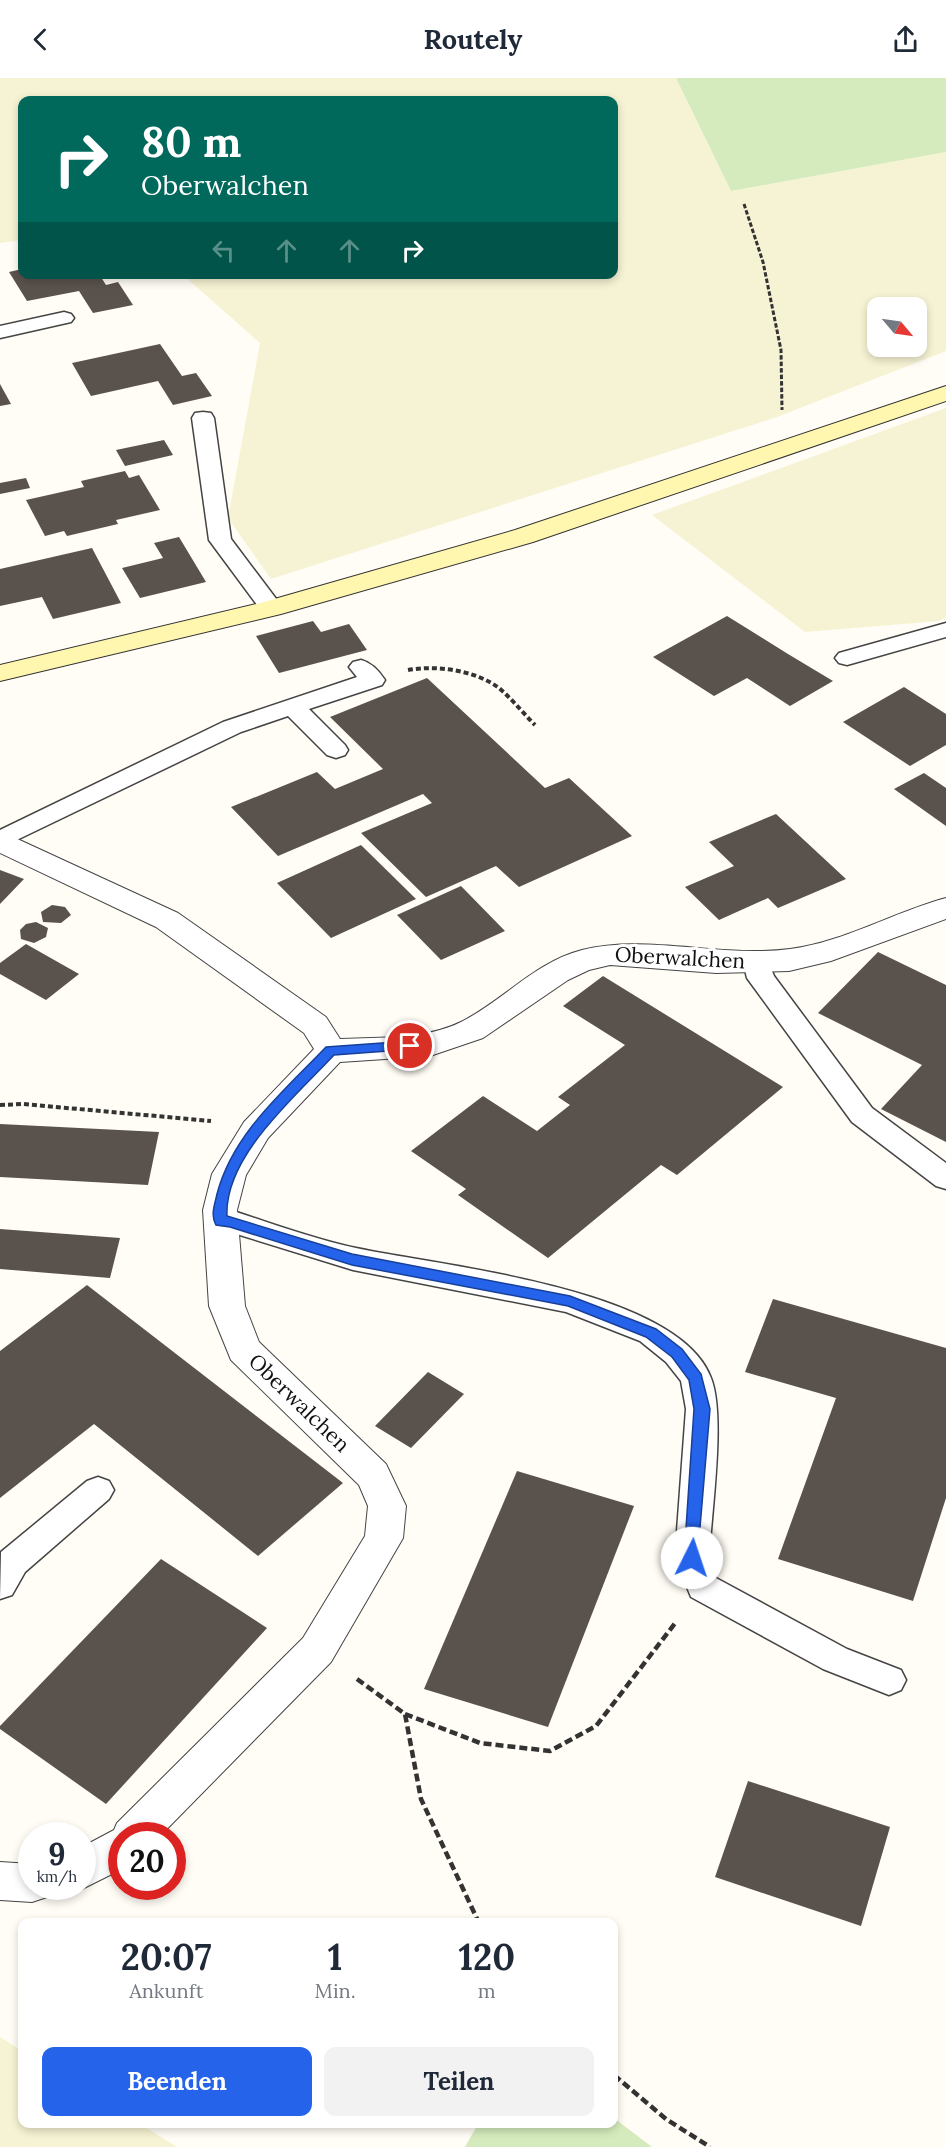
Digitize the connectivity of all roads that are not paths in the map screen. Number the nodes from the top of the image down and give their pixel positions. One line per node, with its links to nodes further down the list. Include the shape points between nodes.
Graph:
1 (64, 318): 2 (lane)
2 (0, 332)
3 (946, 393): 5 (main road, via 524,536)
4 (203, 418): 5 (lane, via 220,540)
5 (271, 608): 8 (main road)
6 (946, 630): 7 (lane)
7 (847, 658)
8 (0, 673)
9 (367, 673): 10 (lane)
10 (293, 707): 11 (lane); 12 (lane, via 232,728)
11 (336, 750)
12 (0, 840): 15 (street, via 166,920 315,1025)
13 (946, 908): 14 (street, Oberwalchen, via 820,954)
14 (756, 962): 15 (street, Oberwalchen, via 610,954 580,961 557,972 472,1030 430,1045); 16 (lane, via 761,978 862,1114)
15 (331, 1051): 17 (street, Oberwalchen, via 256,1130 229,1174)
16 (946, 1178)
17 (221, 1221): 20 (lane, via 352,1259 570,1301 651,1333 677,1353 696,1378 702,1409 692,1558 703,1587 835,1659); 21 (street, Oberwalchen, via 226,1306 244,1350 373,1475 387,1506 384,1538 317,1650)
18 (98, 1490): 19 (lane, via 13,1562)
19 (0, 1585)
20 (889, 1680)
21 (146, 1822)
22 (0, 1881): 23 (street)
23 (18, 1882)

